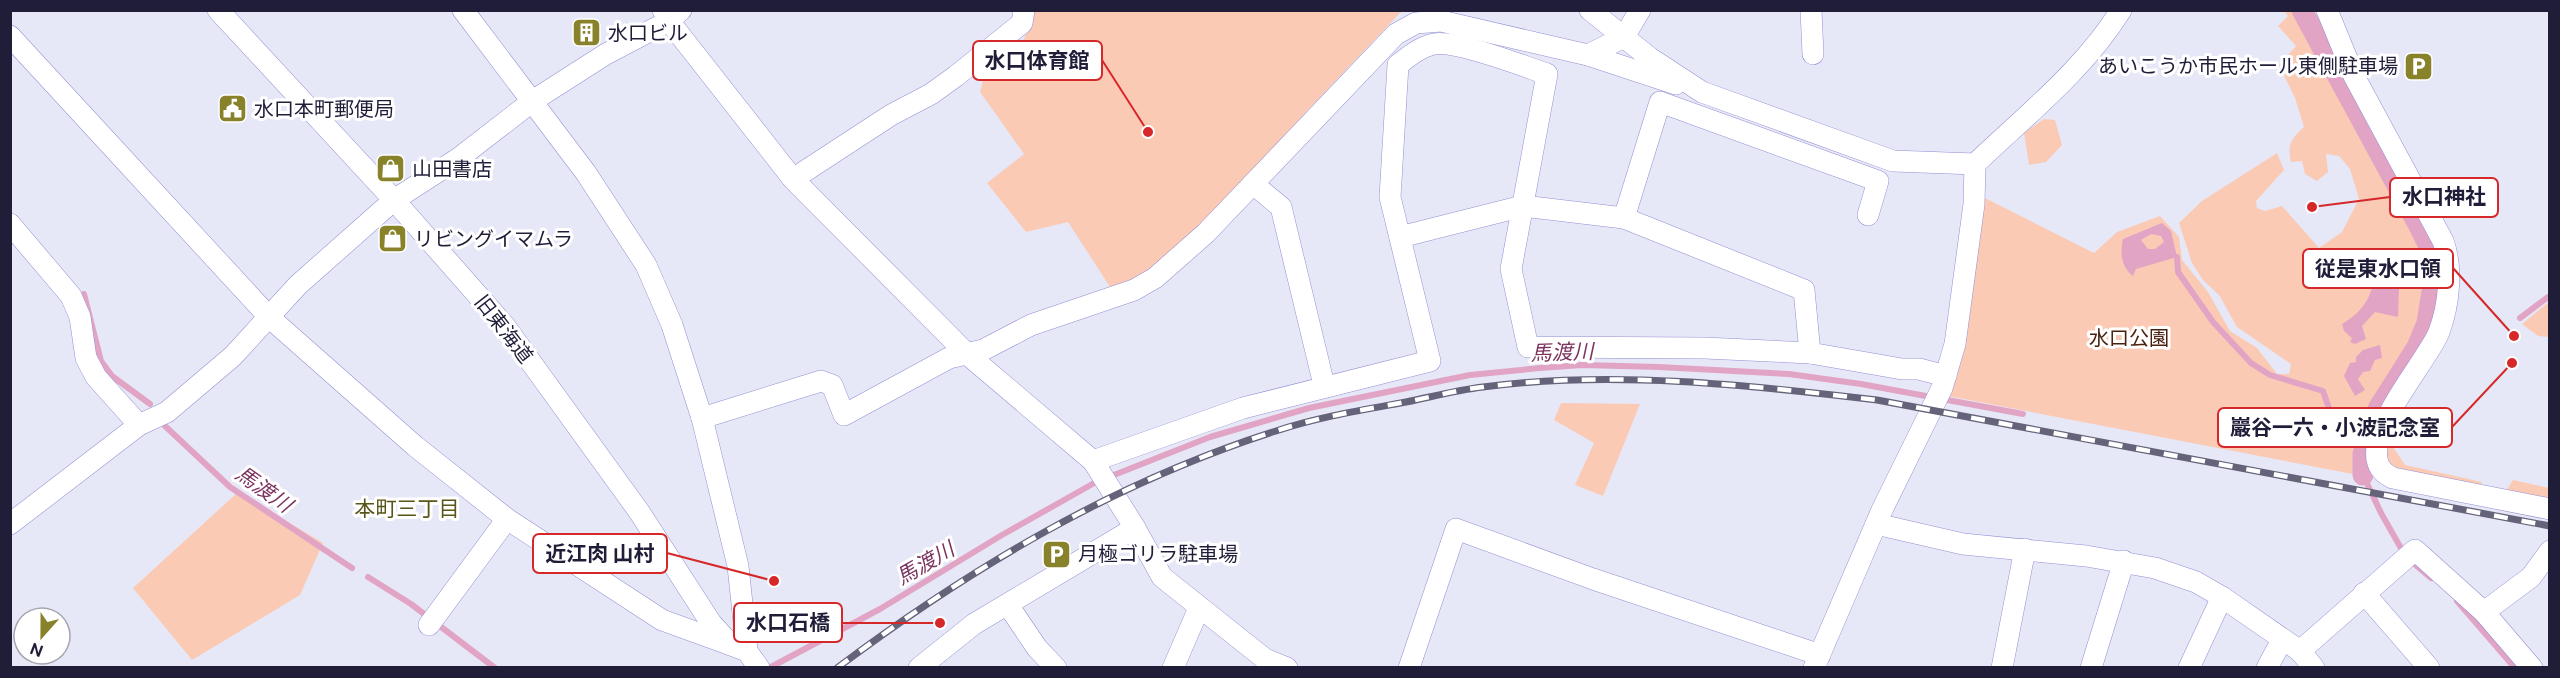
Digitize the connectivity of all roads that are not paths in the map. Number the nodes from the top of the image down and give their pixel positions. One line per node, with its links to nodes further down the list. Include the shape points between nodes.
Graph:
1 (218, 10): 20 (street, 旧東海道)
2 (463, 10): 16 (street)
3 (1024, 10): 18 (street, via 1022,23 956,76)
4 (1590, 10): 12 (street)
5 (1640, 10): 12 (street)
6 (1811, 10): 13 (street)
7 (2121, 10): 17 (street, via 2087,56)
8 (2327, 10): 34 (street, via 2354,76 2449,258 2440,330 2432,349 2387,417 2375,447 2378,465 2393,478)
9 (671, 14): 16 (street); 18 (street)
10 (1443, 16): 14 (street); 19 (street, via 1416,23 1396,34)
11 (10, 36): 26 (street)
12 (1624, 37): 14 (street); 15 (street)
13 (1813, 54)
14 (1588, 55): 15 (street)
15 (1702, 92): 17 (street, via 1893,161)
16 (534, 100): 20 (street, via 459,158); 31 (street, via 646,265 672,325)
17 (1975, 164): 30 (street, via 1974,204 1954,345)
18 (793, 179): 28 (street)
19 (1253, 184): 28 (street, via 1206,233 1148,282 1031,325 983,351); 29 (street, via 1281,207)
20 (394, 200): 26 (street, via 298,285); 50 (street, 旧東海道, via 504,325 640,513 711,623)
21 (1523, 206): 23 (street); 25 (street); 25 (street, via 1548,74 1463,47 1436,44 1413,52 1398,65 1390,197); 27 (street, via 1511,269 1528,347)
22 (1868, 215): 23 (street, via 1878,181 1660,102)
23 (1624, 218): 27 (street, via 1804,290)
24 (10, 224): 32 (street, via 71,296 80,317 86,358 96,377)
25 (1400, 237): 29 (street, via 1430,360)
26 (270, 318): 32 (street, via 233,356 166,412); 35 (street, via 415,447)
27 (1810, 353): 30 (street, via 1919,369)
28 (967, 354): 31 (street, via 949,358 844,415 832,385 821,381); 33 (street)
29 (1324, 385): 33 (street, via 1243,408)
30 (1941, 389): 37 (street)
31 (702, 418): 50 (street, via 738,566)
32 (139, 425): 36 (street)
33 (1093, 461): 38 (street)
34 (2550, 509)
35 (507, 519): 47 (street); 50 (street, via 662,620)
36 (10, 524)
37 (1876, 524): 39 (street, via 1963,544); 51 (street)
38 (1135, 528): 44 (street); 45 (street, via 1162,577)
39 (2025, 549): 41 (street); 57 (street)
40 (2550, 551): 46 (street, via 2530,577)
41 (2124, 561): 43 (street, via 2196,582); 58 (street)
42 (2364, 593): 46 (street, via 2407,556); 49 (street); 62 (street)
43 (2222, 597): 48 (street); 59 (street)
44 (1008, 605): 52 (street, via 974,624); 53 (street, via 1036,648)
45 (1199, 608): 54 (street); 55 (street, via 1265,659)
46 (2484, 612): 63 (street)
47 (432, 621)
48 (2282, 640): 49 (street); 60 (street)
49 (2300, 651): 61 (street)
50 (749, 658)
51 (1817, 661): 56 (street, via 1456,529)
52 (919, 668)
53 (1056, 668)
54 (1173, 668)
55 (1287, 668)
56 (1409, 668)
57 (2002, 668)
58 (2091, 668)
59 (2189, 668)
60 (2268, 668)
61 (2314, 668)
62 (2429, 668)
63 (2532, 668)

